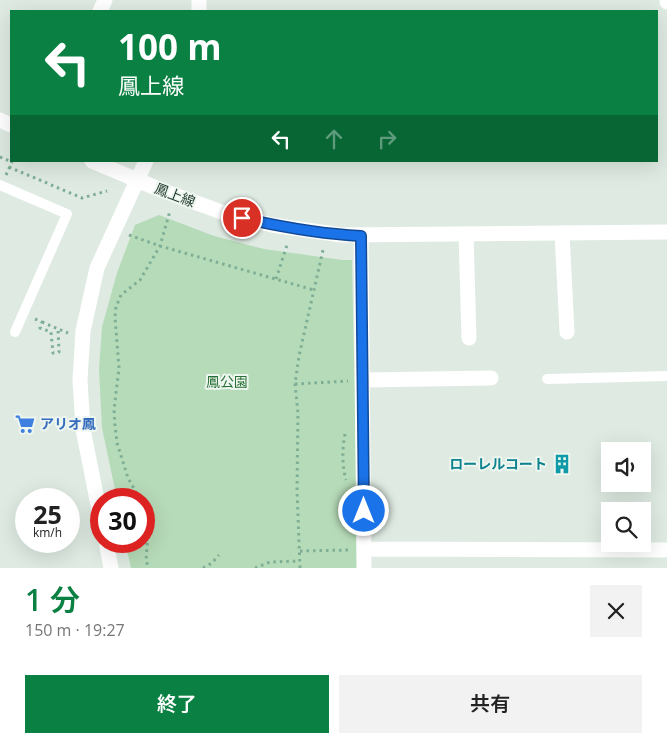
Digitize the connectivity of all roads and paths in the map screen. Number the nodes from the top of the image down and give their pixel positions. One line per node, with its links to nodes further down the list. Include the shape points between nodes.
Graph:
1 (12, 162): 4 (path)
2 (94, 162): 5 (street, 鳳上線)
3 (146, 162): 5 (street)
4 (9, 167): 6 (path); 7 (path, via 82,198)
5 (137, 180): 13 (street, 鳳上線, via 227,214 272,225); 31 (street, via 97,268 83,332 80,380 83,429)
6 (2, 182): 22 (lane, via 67,214)
7 (107, 191)
8 (170, 211): 15 (path)
9 (667, 232): 10 (street, 鳳上線)
10 (562, 233): 11 (street, 鳳上線); 23 (street)
11 (466, 234): 13 (street, 鳳上線); 25 (street)
12 (129, 235): 15 (path)
13 (361, 236): 29 (street)
14 (287, 245): 17 (path)
15 (160, 246): 17 (path); 32 (path, via 140,280 121,294 116,307 119,368 114,410 117,443)
16 (323, 250): 18 (path)
17 (276, 279): 18 (path)
18 (314, 290): 30 (path)
19 (35, 318): 20 (path)
20 (42, 322): 21 (path); 21 (path, via 40,328 51,332 53,353 59,352)
21 (58, 329): 24 (path)
22 (15, 332)
23 (566, 332)
24 (71, 334)
25 (469, 338)
26 (667, 376): 28 (lane)
27 (491, 378): 29 (street)
28 (547, 379)
29 (364, 380): 30 (path); 33 (street)
30 (295, 384): 35 (path)
31 (95, 488)
32 (134, 488)
33 (364, 549): 34 (street); 35 (path); 45 (street)
34 (667, 550)
35 (299, 551): 39 (path)
36 (108, 553): 40 (street)
37 (147, 553): 41 (path)
38 (218, 555): 42 (path)
39 (299, 561): 43 (path, via 270,562); 44 (path)
40 (111, 568)
41 (149, 568)
42 (203, 568)
43 (255, 568)
44 (300, 568)
45 (364, 568)

